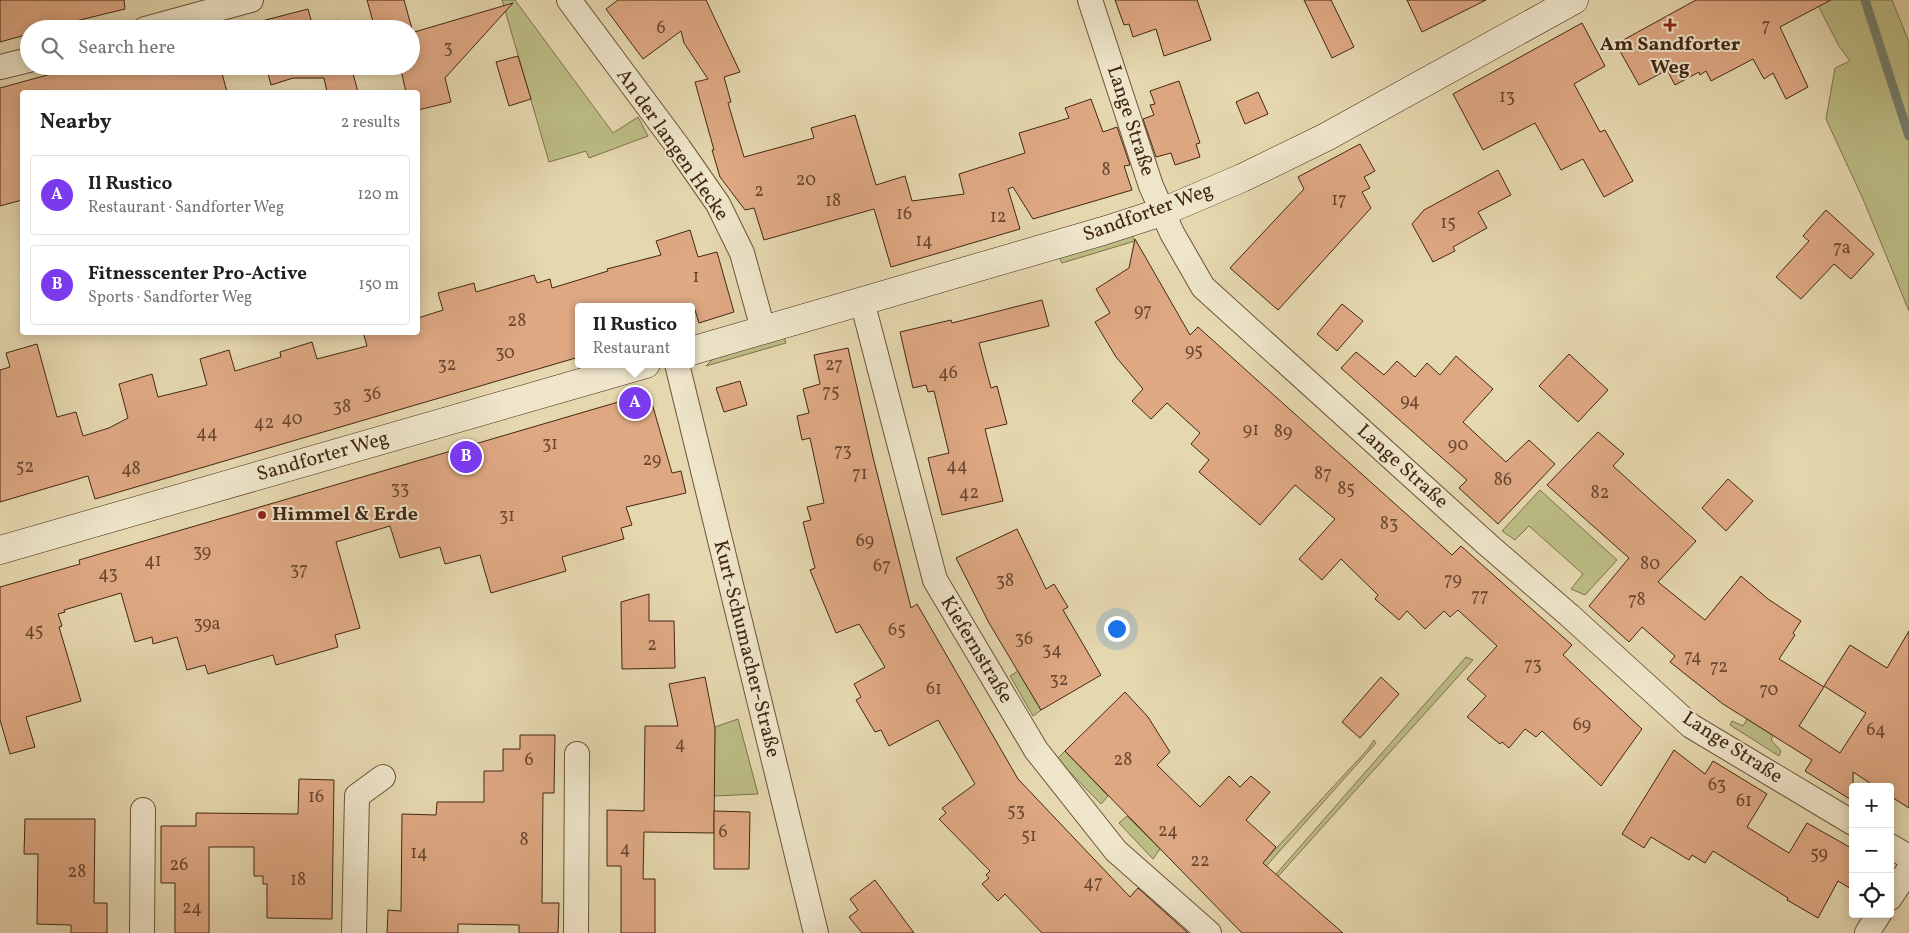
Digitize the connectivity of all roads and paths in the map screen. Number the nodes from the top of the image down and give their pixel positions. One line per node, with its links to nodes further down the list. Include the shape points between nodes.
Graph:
1 (251, 0): 5 (street)
2 (569, 0): 10 (street, An der langen Hecke, via 718,204 742,253)
3 (1090, 0): 8 (street, Lange Straße)
4 (1574, 0): 8 (street, Sandforter Weg, via 1326,137)
5 (178, 20)
6 (20, 62): 7 (street)
7 (0, 67)
8 (1162, 212): 9 (street, Sandforter Weg); 18 (street, Lange Straße, via 1203,287 1691,726)
9 (862, 301): 10 (street, Sandforter Weg); 28 (street, Kiefernstraße, via 934,580 1036,750 1116,851)
10 (763, 329): 11 (street, Sandforter Weg)
11 (695, 350)
12 (632, 368): 14 (street, Sandforter Weg)
13 (678, 368): 27 (street, Kurt-Schumacher-Straße)
14 (0, 550)
15 (577, 754): 26 (street)
16 (383, 777): 25 (street, via 357,796)
17 (143, 810): 24 (street)
18 (1849, 821)
19 (1894, 848): 20 (street)
20 (1909, 857)
21 (1909, 869): 22 (street)
22 (1894, 892)
23 (1876, 918): 29 (street)
24 (142, 933)
25 (354, 933)
26 (576, 933)
27 (816, 933)
28 (1209, 933)
29 (1867, 933)

